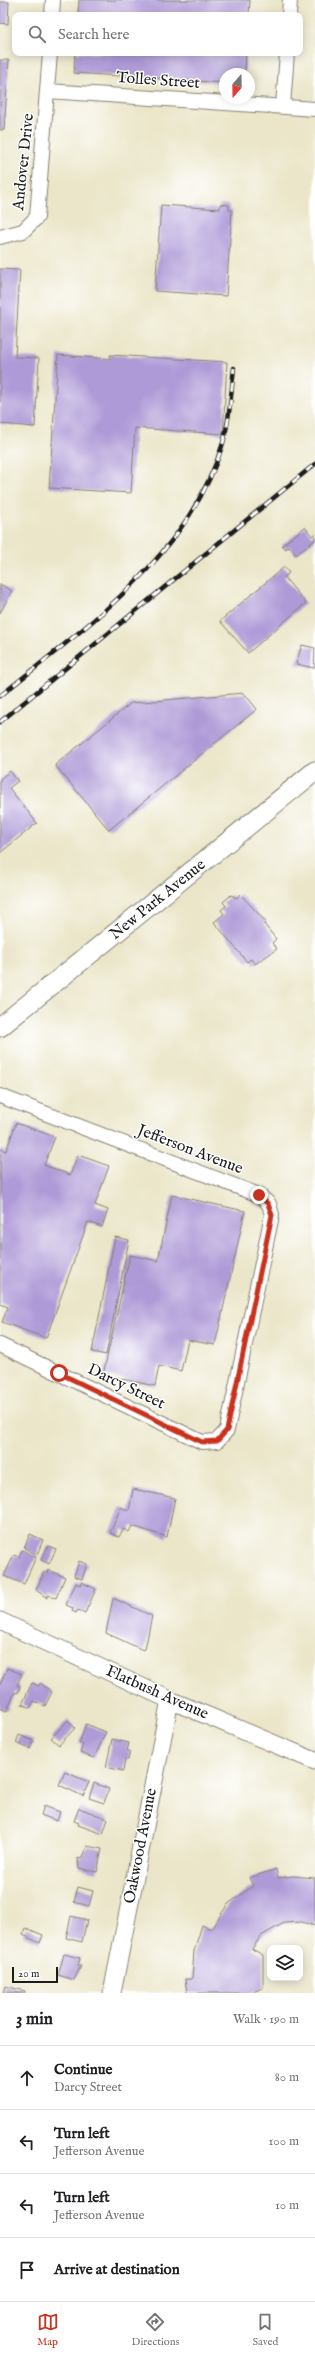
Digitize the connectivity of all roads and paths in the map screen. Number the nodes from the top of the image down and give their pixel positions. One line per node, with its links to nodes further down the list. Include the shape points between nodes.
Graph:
1 (53, 0): 3 (street)
2 (290, 0): 4 (street)
3 (52, 12)
4 (289, 12)
5 (50, 56): 7 (street, Andover Drive)
6 (287, 56): 8 (street)
7 (48, 91): 8 (street, Tolles Street); 10 (street, Andover Drive, via 37,217 23,230)
8 (283, 106): 9 (street, Tolles Street)
9 (315, 109)
10 (0, 237)
11 (315, 771): 12 (main road, New Park Avenue)
12 (0, 1027)
13 (0, 1096): 15 (street, Jefferson Avenue, via 259,1195 268,1204 272,1215 227,1430)
14 (0, 1345): 15 (street, Darcy Street, via 202,1442)
15 (217, 1441)
16 (0, 1621): 17 (street, Flatbush Avenue)
17 (170, 1700): 18 (street, Flatbush Avenue); 19 (street, Oakwood Avenue)
18 (315, 1761)
19 (112, 1993)

